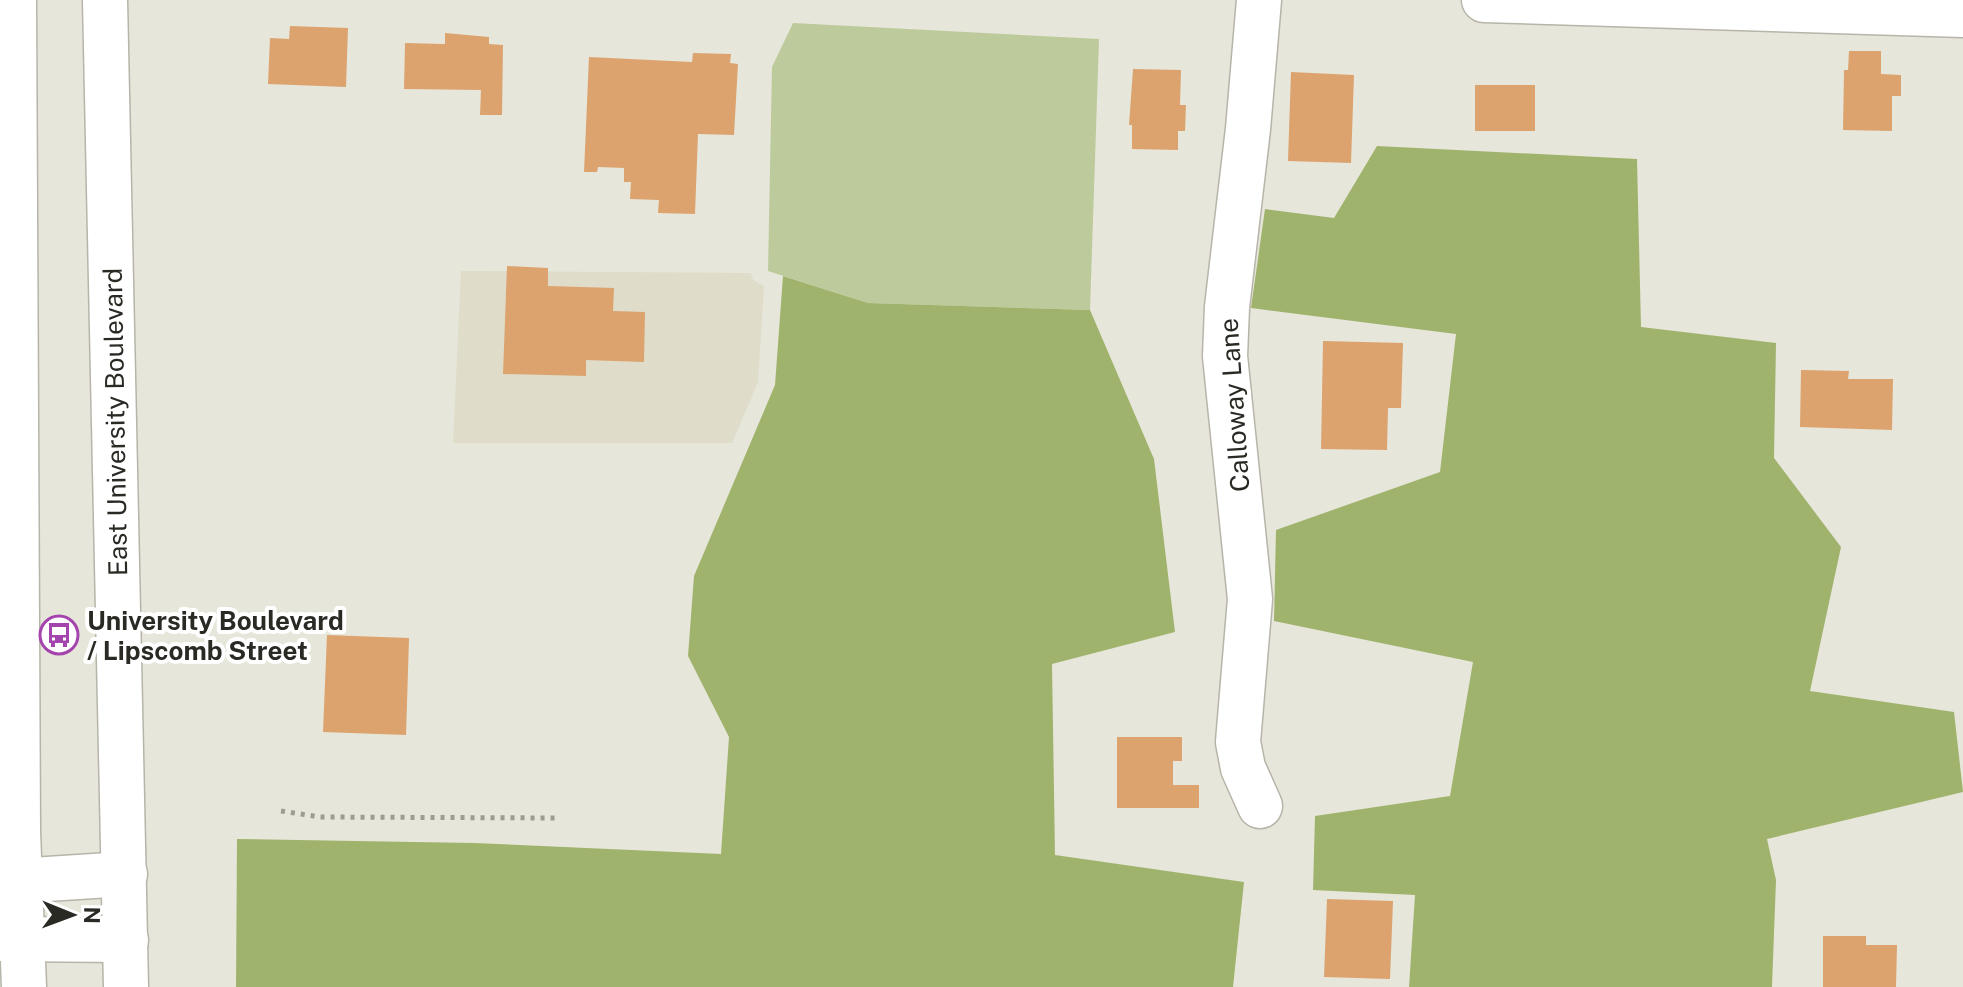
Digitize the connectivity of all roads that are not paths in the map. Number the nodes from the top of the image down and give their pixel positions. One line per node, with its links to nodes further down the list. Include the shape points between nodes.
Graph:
1 (14, 0): 9 (street, via 18,815)
2 (105, 0): 8 (street, East University Boulevard)
3 (1259, 0): 7 (street, Calloway Lane, via 1225,356 1250,599 1238,742)
4 (1484, 0): 5 (street)
5 (1586, 2): 6 (street)
6 (1963, 15)
7 (1260, 806)
8 (125, 874): 9 (street); 11 (street, East University Boulevard)
9 (11, 882): 10 (street)
10 (12, 939): 11 (street); 12 (street)
11 (126, 940): 13 (street, East University Boulevard)
12 (24, 987)
13 (126, 987)

